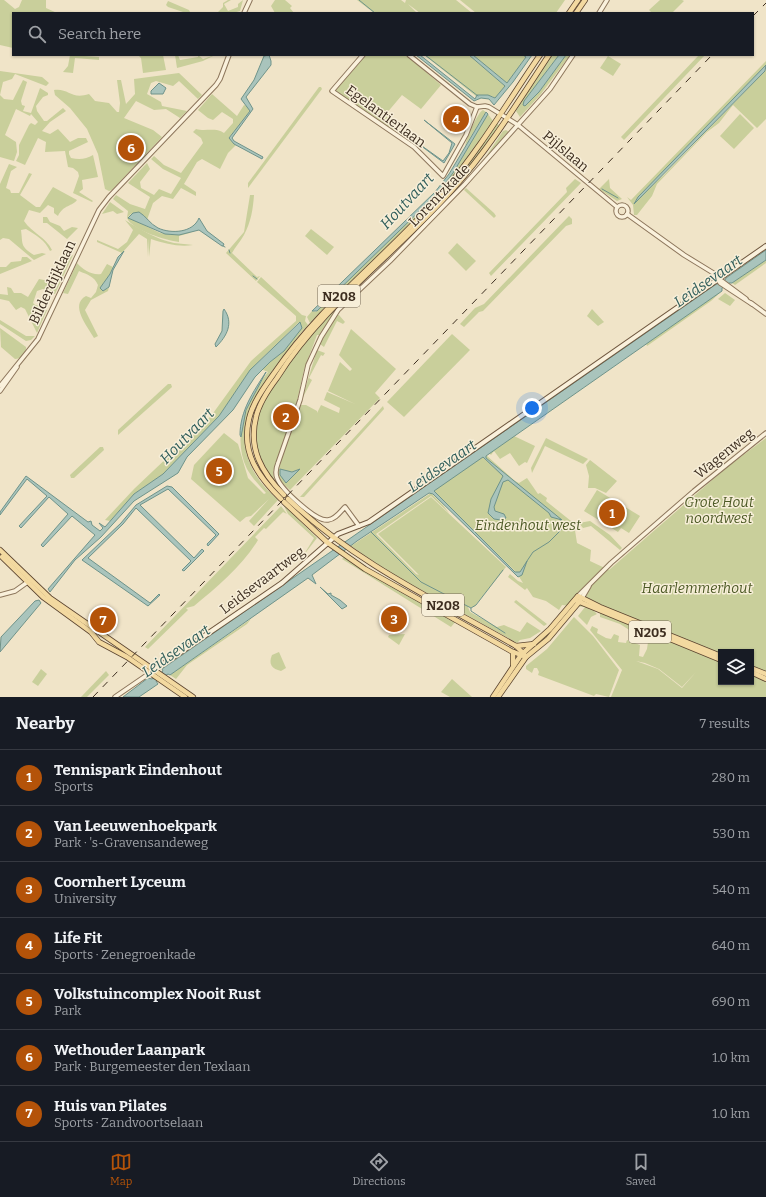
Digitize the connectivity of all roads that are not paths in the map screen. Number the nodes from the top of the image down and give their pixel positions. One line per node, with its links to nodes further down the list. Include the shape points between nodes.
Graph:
1 (250, 0): 5 (street)
2 (578, 0): 6 (main road)
3 (585, 0): 7 (main road)
4 (607, 0): 8 (street)
5 (244, 12)
6 (570, 12)
7 (577, 12)
8 (600, 12)
9 (229, 56): 24 (street, Bilderdijklaan, via 216,85 109,197 90,226 33,347)
10 (362, 56): 15 (street, Egelantierlaan, via 332,91 414,147 443,176 466,135)
11 (410, 56): 15 (street)
12 (539, 56): 16 (main road, N208)
13 (547, 56): 17 (main road, N208)
14 (572, 56): 18 (street, Lorentzkade, via 550,89)
15 (477, 108): 16 (street, Pijlslaan, via 485,106)
16 (500, 114): 17 (street, Pijlslaan); 28 (main road, N208, via 464,167 432,205 308,328 283,360 255,404 248,425 250,457 263,481)
17 (507, 118): 18 (street, Pijlslaan); 28 (main road, N208, via 486,150 452,191 320,322 290,358 264,397 256,416 253,442 261,468)
18 (518, 125): 19 (street, Pijlslaan); 29 (street, Lorentzkade, via 461,189 338,310 316,346 308,365 300,400 276,472 277,479 284,490 318,517 326,520 334,518 345,507)
19 (617, 207): 20 (street, via 625,205 628,209); 20 (street, via 618,216 624,217)
20 (627, 214): 22 (street, via 683,255 715,274)
21 (766, 246): 22 (main road)
22 (720, 281): 23 (street); 29 (main road, via 369,522)
23 (766, 314)
24 (17, 366): 25 (street); 26 (street)
25 (0, 386)
26 (0, 391)
27 (766, 434): 37 (street, Wagenweg, via 689,495 611,563)
28 (284, 499): 30 (main road, N208); 31 (main road, N208)
29 (359, 526): 30 (main road, Leidsevaartweg, via 341,532)
30 (333, 538): 31 (main road, Leidsevaartweg); 43 (main road, N208, via 377,567)
31 (328, 543): 44 (main road, N208, via 365,569); 51 (main road, Leidsevaartweg, via 282,583)
32 (0, 550): 34 (main road)
33 (0, 554): 34 (main road)
34 (18, 571): 35 (main road)
35 (28, 581): 36 (street, via 15,591); 38 (main road)
36 (0, 595)
37 (578, 599): 41 (main road, Wagenweg); 46 (main road, Wagenweg, via 548,639); 47 (main road, N205); 48 (main road, N205)
38 (49, 600): 39 (main road); 40 (main road, via 91,632)
39 (100, 634): 40 (main road); 42 (main road)
40 (99, 642): 45 (main road)
41 (535, 643): 43 (main road); 46 (main road, Wagenweg)
42 (119, 646): 45 (main road); 51 (main road)
43 (516, 646): 46 (main road, N208)
44 (513, 652): 46 (main road, N208); 49 (main road)
45 (117, 653): 51 (main road)
46 (523, 655): 49 (main road, Wagenweg); 60 (main road, Wagenweg)
47 (718, 655)
48 (718, 659)
49 (513, 665): 59 (main road, Wagenweg)
50 (754, 669): 53 (main road)
51 (151, 672): 54 (main road); 56 (street, Leidsevaartweg)
52 (754, 673): 55 (main road)
53 (766, 674)
54 (159, 677): 57 (main road); 58 (main road)
55 (766, 679)
56 (116, 697)
57 (185, 697)
58 (194, 697)
59 (493, 697)
60 (498, 697)

